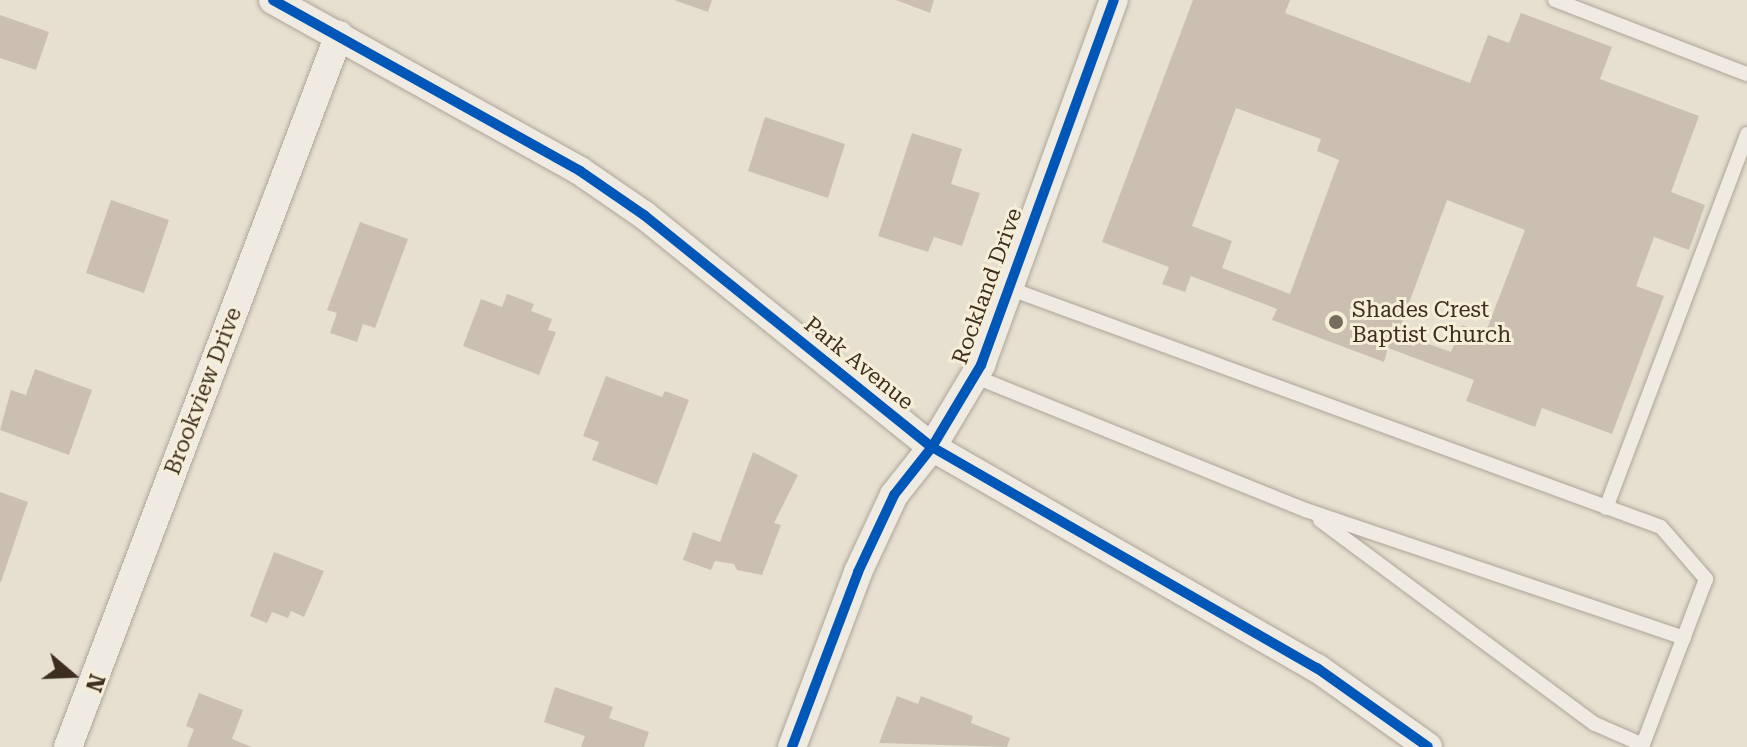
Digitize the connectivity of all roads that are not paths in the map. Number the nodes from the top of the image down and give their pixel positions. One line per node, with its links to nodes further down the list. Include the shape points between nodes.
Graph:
1 (273, 0): 4 (street, Park Avenue)
2 (1114, 0): 7 (street, Rockland Drive)
3 (1555, 0): 5 (lane)
4 (339, 35): 9 (street, Park Avenue, via 533,143 644,215); 14 (street, Brookview Drive)
5 (1747, 74)
6 (1747, 134): 10 (lane)
7 (1008, 288): 8 (street, Rockland Drive); 10 (lane)
8 (976, 377): 9 (street, Rockland Drive); 11 (lane)
9 (932, 447): 15 (street, Rockland Drive, via 894,495); 16 (street, Park Avenue, via 1317,668)
10 (1606, 508): 12 (lane, via 1661,527 1706,579)
11 (1306, 510): 12 (lane); 13 (lane, via 1595,724)
12 (1684, 638): 13 (lane)
13 (1643, 746)
14 (68, 747)
15 (792, 747)
16 (1428, 747)

